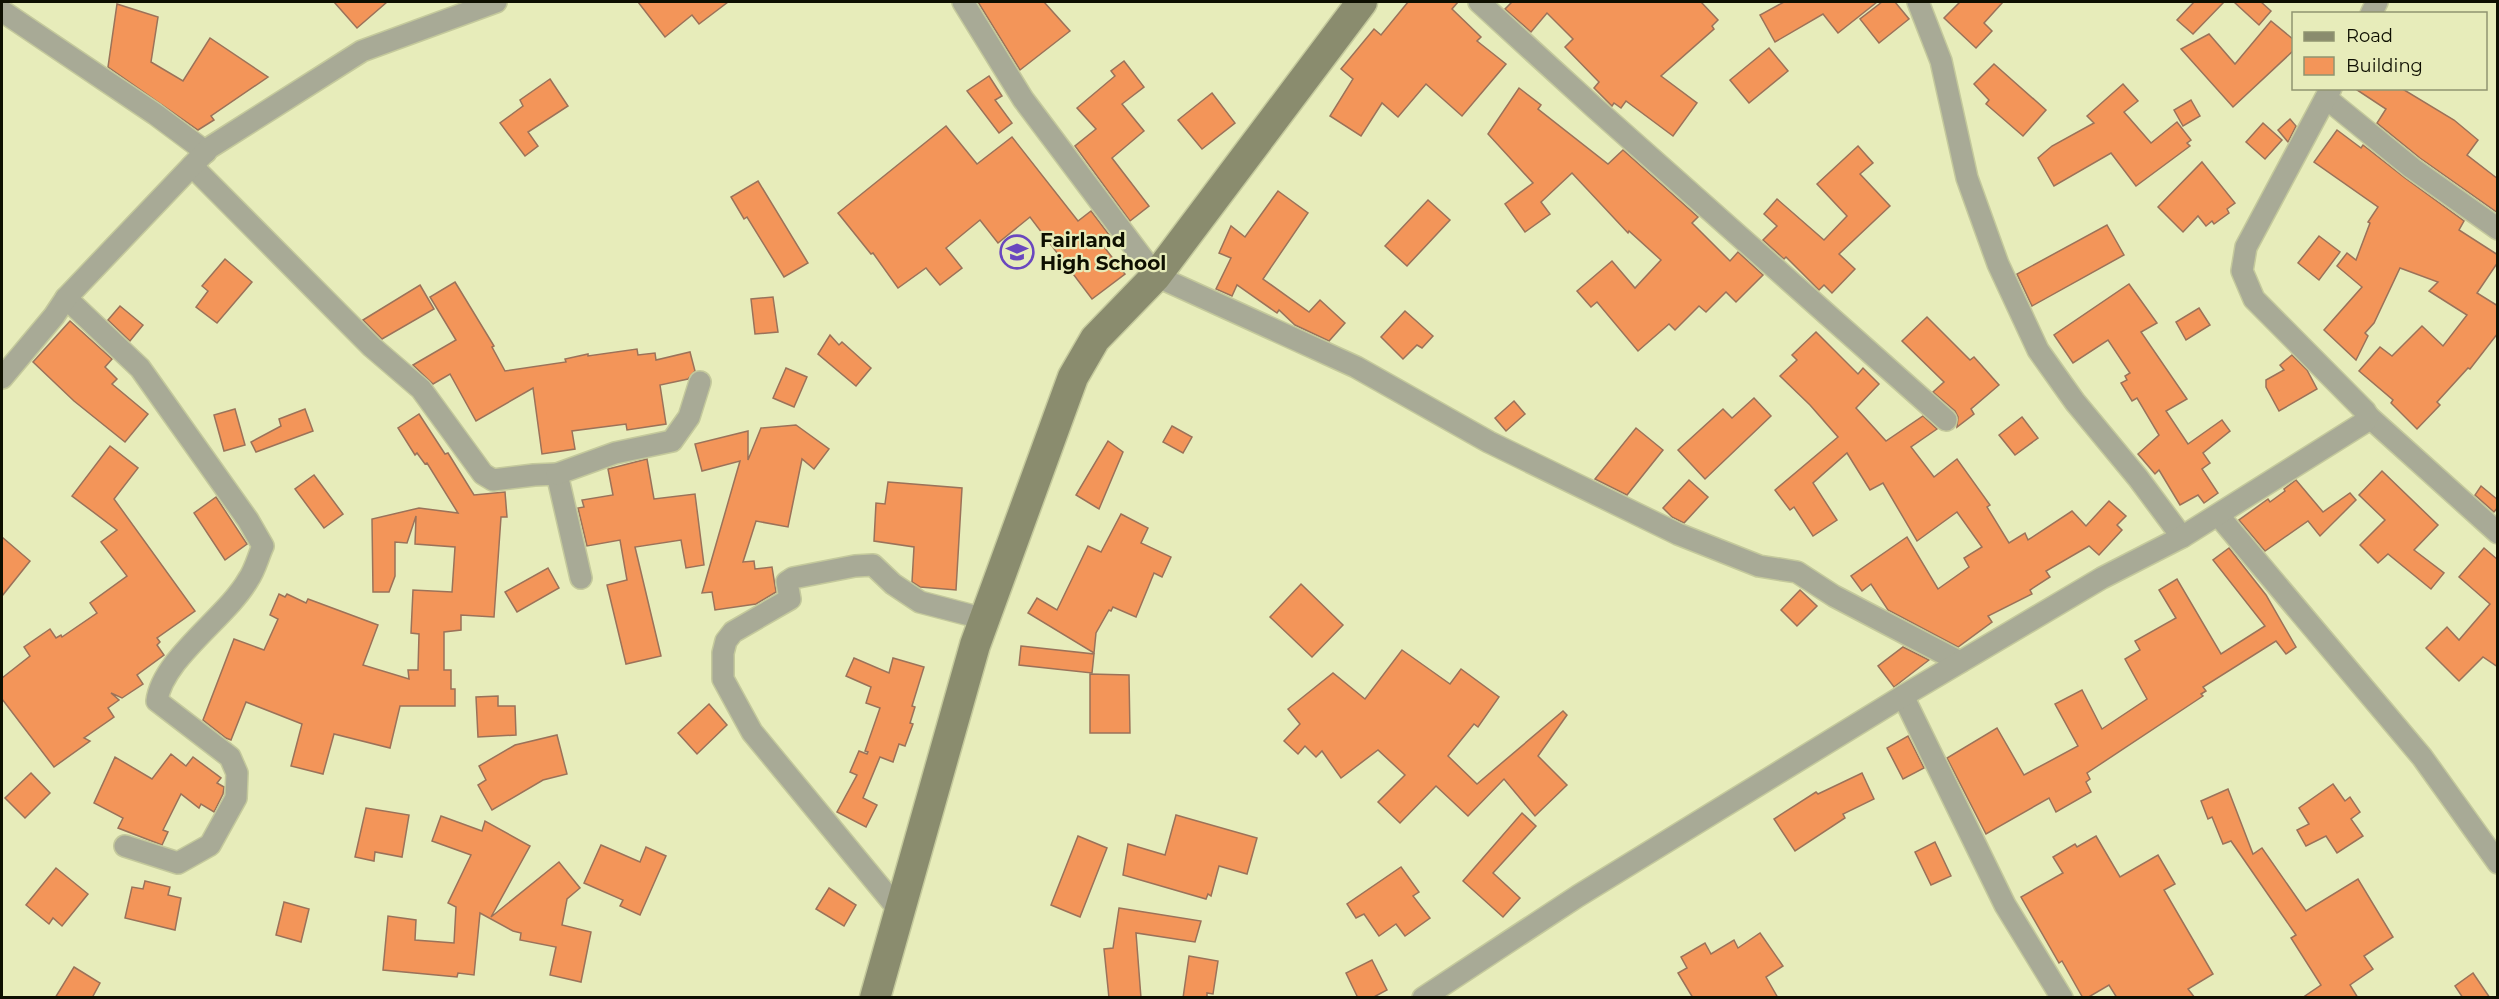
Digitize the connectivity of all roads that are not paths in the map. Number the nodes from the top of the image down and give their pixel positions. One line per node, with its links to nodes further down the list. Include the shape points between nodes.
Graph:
1 (496, 2): 8 (street, via 362,51)
2 (963, 2): 10 (street, via 1023,99)
3 (1362, 2): 10 (street)
4 (1479, 2): 15 (street)
5 (1918, 2): 19 (street, via 1941,61 1967,178 1998,264 2038,350 2074,402)
6 (2, 11): 8 (street, via 156,114)
7 (2328, 93): 9 (street, via 2412,168); 14 (street, via 2246,247 2242,271 2254,299)
8 (199, 159): 11 (street); 16 (street, via 372,347 421,389 483,474 493,480)
9 (2498, 230)
10 (1156, 276): 21 (street, via 1095,339 1073,377); 22 (street, via 1356,367 1490,442 1678,534 1760,566 1797,572 1834,596)
11 (66, 298): 12 (street); 24 (street, via 140,368 263,546 248,581 158,689 157,701 230,757 237,773 236,798 210,845 178,863)
12 (2, 378)
13 (700, 382): 16 (street, via 689,417 672,441 615,453)
14 (2368, 416): 17 (street, via 2362,425); 18 (street)
15 (1946, 420)
16 (557, 474): 20 (street)
17 (2218, 515): 19 (street); 25 (street, via 2422,757)
18 (2498, 534)
19 (2182, 537): 22 (street, via 2102,578)
20 (581, 578)
21 (984, 619): 26 (street); 26 (street, via 920,602 892,584 873,565 855,566 793,578 787,582 790,599 733,632 726,641 723,679 752,732)
22 (1960, 662): 23 (street)
23 (1903, 696): 27 (street, via 2005,905); 29 (street, via 1578,896)
24 (125, 846)
25 (2498, 863)
26 (899, 910): 28 (street)
27 (2058, 996)
28 (875, 998)
29 (1423, 998)

